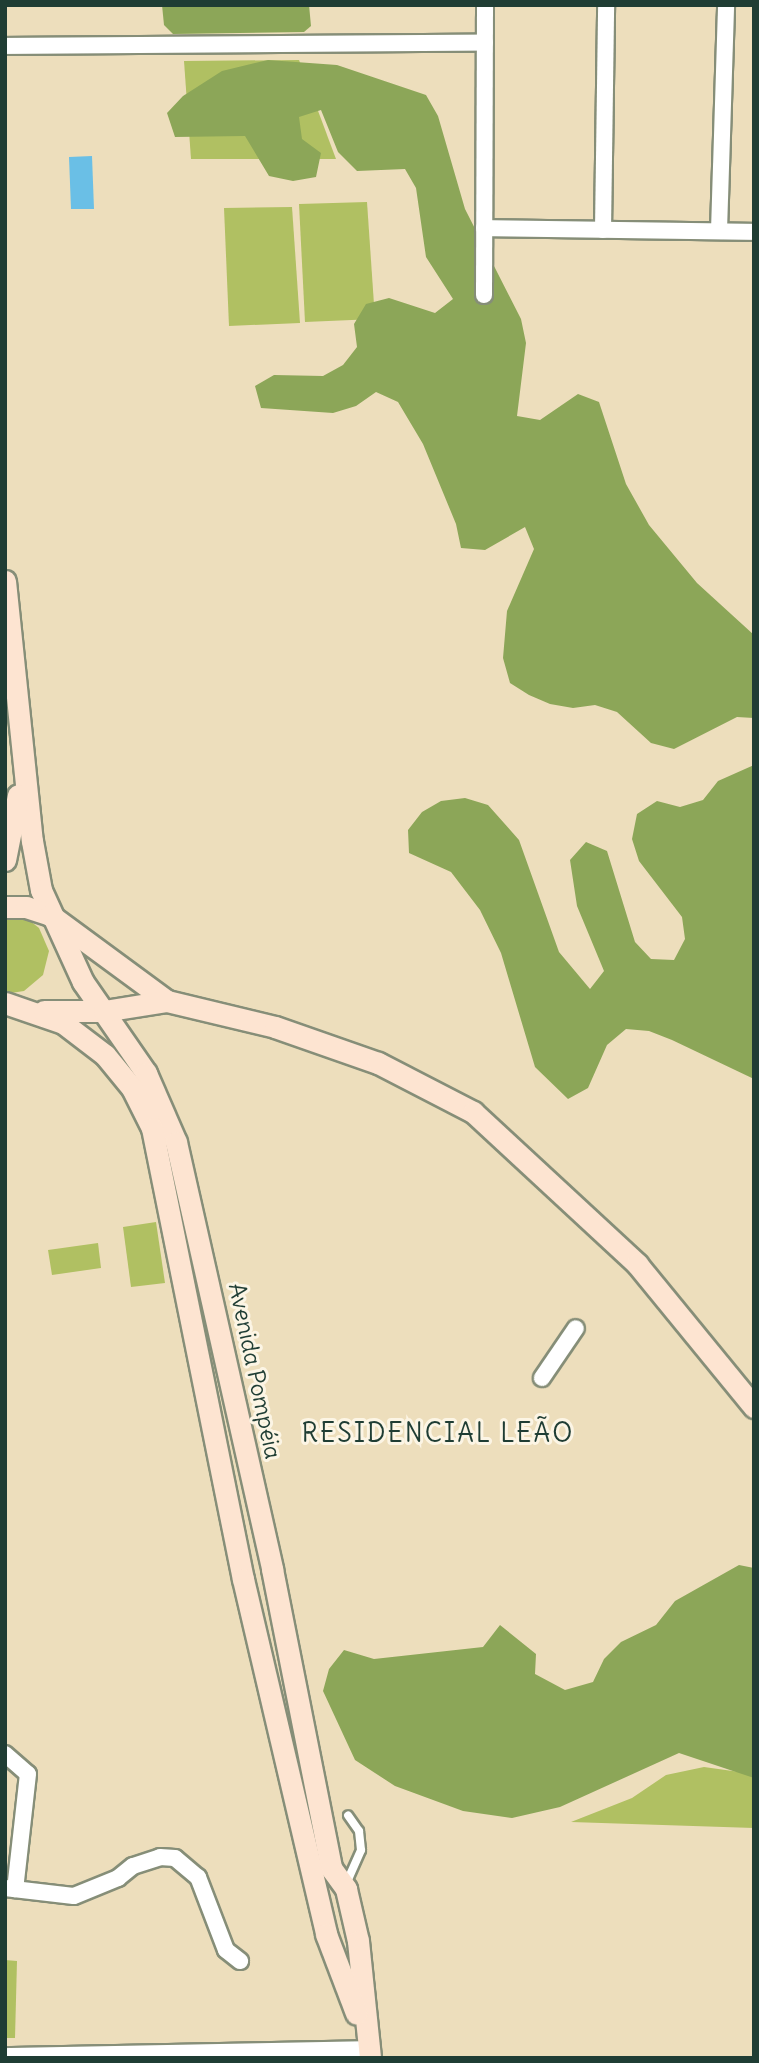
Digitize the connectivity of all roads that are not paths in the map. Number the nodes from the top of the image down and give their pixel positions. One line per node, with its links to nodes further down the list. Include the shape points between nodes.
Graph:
1 (485, 5): 4 (street)
2 (606, 5): 7 (street)
3 (726, 5): 8 (street)
4 (485, 43): 5 (street); 6 (street)
5 (5, 46)
6 (484, 228): 7 (street); 10 (street)
7 (603, 230): 8 (street)
8 (719, 231): 9 (street)
9 (754, 232)
10 (484, 295)
11 (5, 581): 12 (main road, Avenida Pompéia)
12 (21, 740): 13 (main road, Avenida Pompéia, via 15,822); 15 (main road, Avenida Pompéia, via 32,841)
13 (5, 860)
14 (5, 907): 15 (main road, via 26,906)
15 (50, 915): 16 (main road); 19 (main road, Avenida Pompéia, via 83,982)
16 (167, 1001): 19 (main road); 20 (main road, via 140,1017); 23 (main road, via 275,1027 378,1063 473,1112 637,1264)
17 (5, 1003): 18 (main road)
18 (35, 1010): 19 (main road); 24 (main road, via 63,1023 106,1055 132,1088 152,1128)
19 (104, 1011): 20 (main road, Avenida Pompéia)
20 (130, 1050): 25 (main road, Avenida Pompéia, via 159,1095 176,1142)
21 (576, 1328): 22 (street)
22 (542, 1378)
23 (754, 1407)
24 (215, 1454): 25 (main road, via 233,1446); 27 (main road)
25 (252, 1484): 26 (main road, Avenida Pompéia)
26 (287, 1647): 27 (main road, via 279,1656); 30 (main road, Avenida Pompéia, via 331,1868)
27 (260, 1652): 33 (main road, via 326,1934)
28 (5, 1754): 31 (street, via 28,1774)
29 (348, 1815): 30 (lane, via 359,1831 361,1850)
30 (345, 1887): 33 (main road, Avenida Pompéia, via 358,1941)
31 (10, 1888): 32 (street, via 74,1896 118,1878 133,1866 160,1857 176,1858 198,1877 226,1950)
32 (240, 1961)
33 (368, 2048): 34 (street)
34 (5, 2056)

